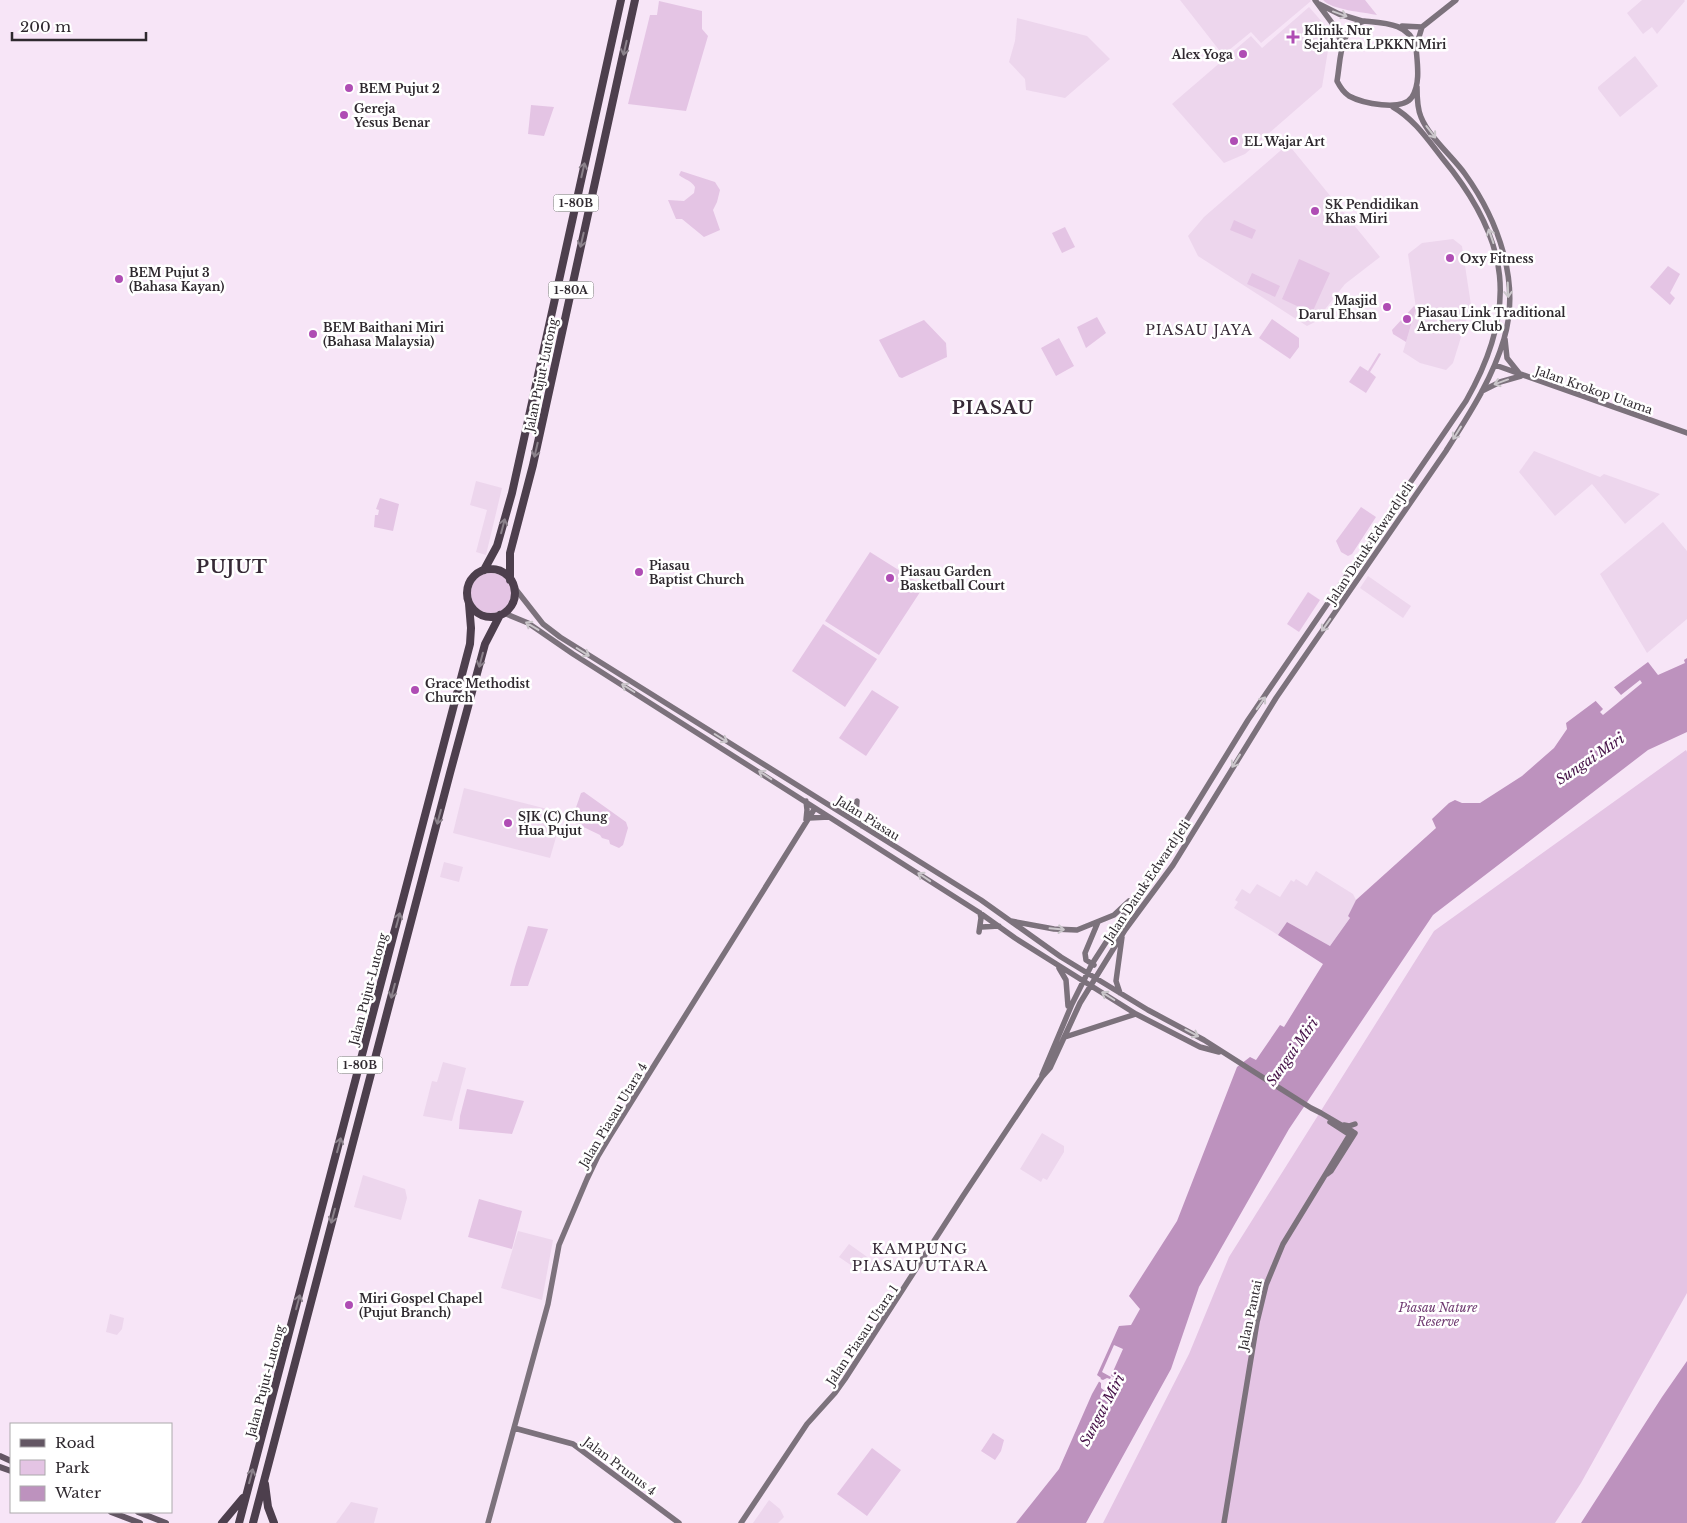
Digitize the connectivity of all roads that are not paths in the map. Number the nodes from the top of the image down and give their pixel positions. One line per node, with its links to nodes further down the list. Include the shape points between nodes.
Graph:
1 (621, 0): 19 (highway, Jalan Pujut-Lutong / 1-80B, one-way to 1, via 497,546 512,493)
2 (635, 0): 20 (highway, Jalan Pujut-Lutong / 1-80A, one-way to 20, via 533,465 510,553)
3 (1456, 0): 7 (street)
4 (1316, 1): 5 (street, one-way to 5, via 1339,14); 8 (street)
5 (1364, 21): 6 (street); 8 (street, via 1350,28)
6 (1399, 26): 7 (street); 9 (street, via 1412,35)
7 (1422, 28): 9 (street)
8 (1343, 45): 11 (street, via 1337,81 1342,90 1351,97)
9 (1416, 46): 10 (street)
10 (1416, 87): 11 (street, via 1411,99); 12 (street, Jalan Datuk Edward Jeli, one-way to 12, via 1418,108 1426,127 1464,173 1495,225 1509,286)
11 (1393, 107): 13 (street, Jalan Datuk Edward Jeli, one-way to 11, via 1499,313 1501,288 1496,252 1486,222 1450,167 1411,120)
12 (1505, 337): 14 (street, Jalan Datuk Edward Jeli); 16 (street, via 1507,358)
13 (1488, 352): 14 (street); 15 (street, Jalan Datuk Edward Jeli)
14 (1495, 365): 15 (street); 16 (street, Jalan Krokop Utama); 17 (street, Jalan Datuk Edward Jeli)
15 (1480, 374): 34 (street, Jalan Datuk Edward Jeli, one-way to 15, via 1248,720 1458,413)
16 (1522, 375): 17 (street, one-way to 17); 18 (street, Jalan Krokop Utama)
17 (1482, 391): 31 (street, Jalan Datuk Edward Jeli, one-way to 31, via 1446,451 1276,698)
18 (1687, 433)
19 (484, 570): 20 (highway, via 499,571); 21 (highway, via 469,583)
20 (512, 584): 22 (highway, via 514,597 511,606); 23 (street, Jalan Piasau, one-way to 23, via 550,631)
21 (469, 604): 22 (highway, via 482,616); 66 (highway, Jalan Pujut-Lutong / 1-80B, one-way to 21, via 468,653)
22 (502, 614): 24 (street, Jalan Piasau, one-way to 22, via 528,623); 65 (highway, Jalan Pujut-Lutong, one-way to 65, via 483,654)
23 (705, 728): 24 (street); 25 (street, Jalan Piasau, one-way to 25)
24 (701, 734): 27 (street, Jalan Piasau, one-way to 24)
25 (814, 796): 28 (street, Jalan Piasau); 30 (street)
26 (857, 801): 36 (street, via 856,812)
27 (806, 802): 30 (street, Jalan Piasau); 35 (street)
28 (832, 807): 29 (street); 33 (street, Jalan Piasau)
29 (853, 807)
30 (815, 808): 32 (street, Jalan Piasau); 35 (street, Jalan Piasau Utara 4)
31 (1205, 812): 34 (street); 45 (street, Jalan Datuk Edward Jeli, via 1173,865)
32 (830, 817): 35 (street); 37 (street, Jalan Piasau)
33 (847, 817): 36 (street, Jalan Piasau); 37 (street)
34 (1188, 818): 38 (street, Jalan Datuk Edward Jeli)
35 (807, 820): 64 (street, Jalan Piasau Utara 4, via 594,1164 560,1245 548,1304)
36 (862, 826): 40 (street, Jalan Piasau)
37 (848, 828): 39 (street, Jalan Piasau, one-way to 37)
38 (1139, 891): 43 (street, via 1120,910); 47 (street, Jalan Datuk Edward Jeli)
39 (947, 893): 40 (street, via 981,910 984,906); 41 (street, Jalan Piasau)
40 (981, 900): 42 (street, Jalan Piasau)
41 (980, 913): 44 (street, Jalan Piasau); 44 (street, via 981,929)
42 (1009, 920): 43 (street, one-way to 43, via 1054,930 1077,930); 49 (street, Jalan Piasau)
43 (1098, 922): 47 (street, via 1085,953 1086,960)
44 (1001, 928): 46 (street, Jalan Piasau)
45 (1122, 935): 48 (street, Jalan Datuk Edward Jeli); 53 (street, via 1116,981)
46 (1056, 964): 51 (street, Jalan Piasau); 54 (street, via 1066,980)
47 (1092, 964): 48 (street); 49 (street, Jalan Datuk Edward Jeli)
48 (1101, 969): 50 (street, Jalan Datuk Edward Jeli)
49 (1087, 973): 50 (street, Jalan Piasau); 51 (street, Jalan Datuk Edward Jeli)
50 (1095, 978): 52 (street, Jalan Datuk Edward Jeli); 53 (street, Jalan Piasau)
51 (1083, 981): 52 (street, Jalan Piasau); 54 (street, Jalan Piasau Utara 1)
52 (1090, 986): 55 (street, Jalan Piasau, one-way to 52); 56 (street, Jalan Piasau Utara 1)
53 (1120, 993): 57 (street, Jalan Piasau, one-way to 57)
54 (1068, 1013): 58 (street, Jalan Piasau Utara 1)
55 (1136, 1014): 56 (street); 57 (street, Jalan Piasau, via 1200,1047)
56 (1066, 1037): 58 (street, Jalan Piasau Utara 1)
57 (1222, 1052): 60 (street, Jalan Piasau)
58 (1042, 1077): 77 (street, Jalan Piasau Utara 1, via 845,1379 807,1424)
59 (1355, 1124): 60 (street)
60 (1340, 1126): 61 (street); 62 (street)
61 (1352, 1134): 62 (street, Jalan Pantai); 63 (street)
62 (1342, 1146): 63 (street, Jalan Pantai)
63 (1327, 1174): 78 (street, Jalan Pantai, via 1283,1244 1266,1285)
64 (514, 1428): 75 (street, Jalan Piasau Utara 4); 76 (street, Jalan Prunus 4, via 574,1444)
65 (264, 1479): 73 (highway, Jalan Pujut-Lutong); 74 (highway)
66 (246, 1494): 71 (highway); 72 (highway, Jalan Pujut-Lutong / 1-80B)
67 (114, 1513): 69 (main road)
68 (141, 1513): 70 (main road)
69 (140, 1523)
70 (166, 1523)
71 (222, 1523)
72 (239, 1523)
73 (253, 1523)
74 (274, 1523)
75 (488, 1523)
76 (679, 1523)
77 (741, 1523)
78 (1224, 1523)

